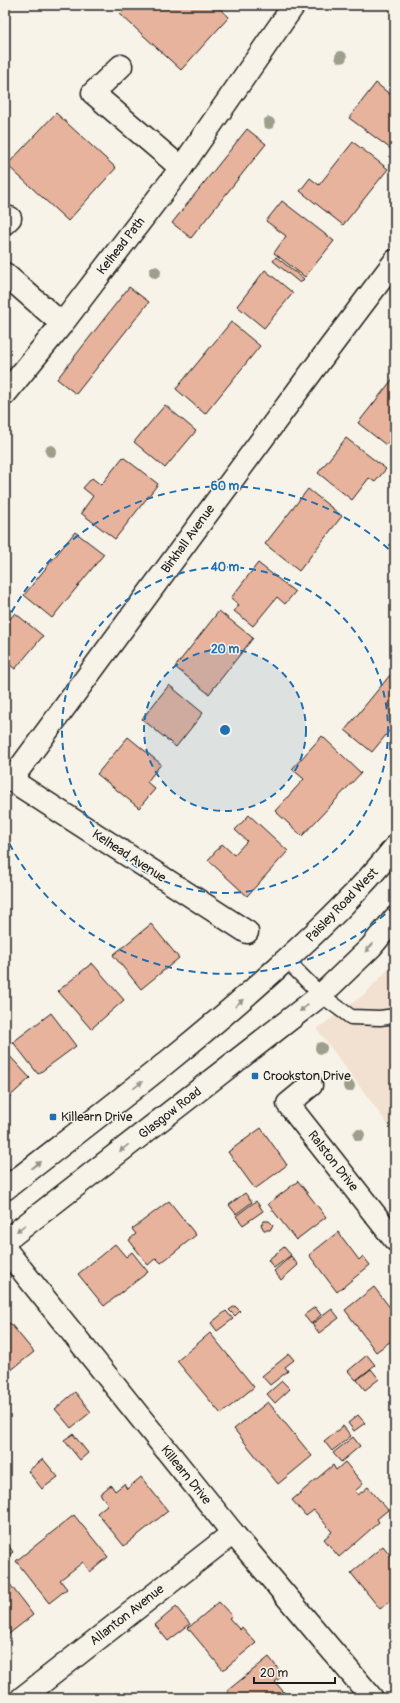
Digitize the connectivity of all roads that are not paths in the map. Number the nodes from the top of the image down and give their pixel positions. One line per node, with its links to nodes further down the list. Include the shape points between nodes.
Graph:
1 (288, 7): 3 (street, Kelhead Path)
2 (121, 66): 3 (street, via 93,93)
3 (181, 168): 6 (street, Kelhead Path)
4 (395, 261): 8 (street, Birkhall Avenue)
5 (5, 274): 6 (street)
6 (62, 324): 7 (street, Kelhead Path)
7 (5, 394)
8 (11, 780): 11 (street, Kelhead Avenue)
9 (395, 847): 12 (street, Paisley Road West, via 332,918)
10 (395, 918): 13 (street, one-way to 13)
11 (247, 932)
12 (286, 960): 13 (lane); 16 (street, one-way to 12, via 231,1010)
13 (328, 989): 14 (lane, via 351,1017); 18 (street, Glasgow Road, one-way to 18)
14 (395, 1016)
15 (311, 1085): 17 (street, Ralston Drive, via 288,1104)
16 (5, 1189)
17 (395, 1239)
18 (5, 1241)
19 (5, 1249): 20 (street, Killearn Drive)
20 (233, 1533): 21 (street, Allanton Avenue); 22 (street, Killearn Drive)
21 (22, 1698)
22 (372, 1698)

